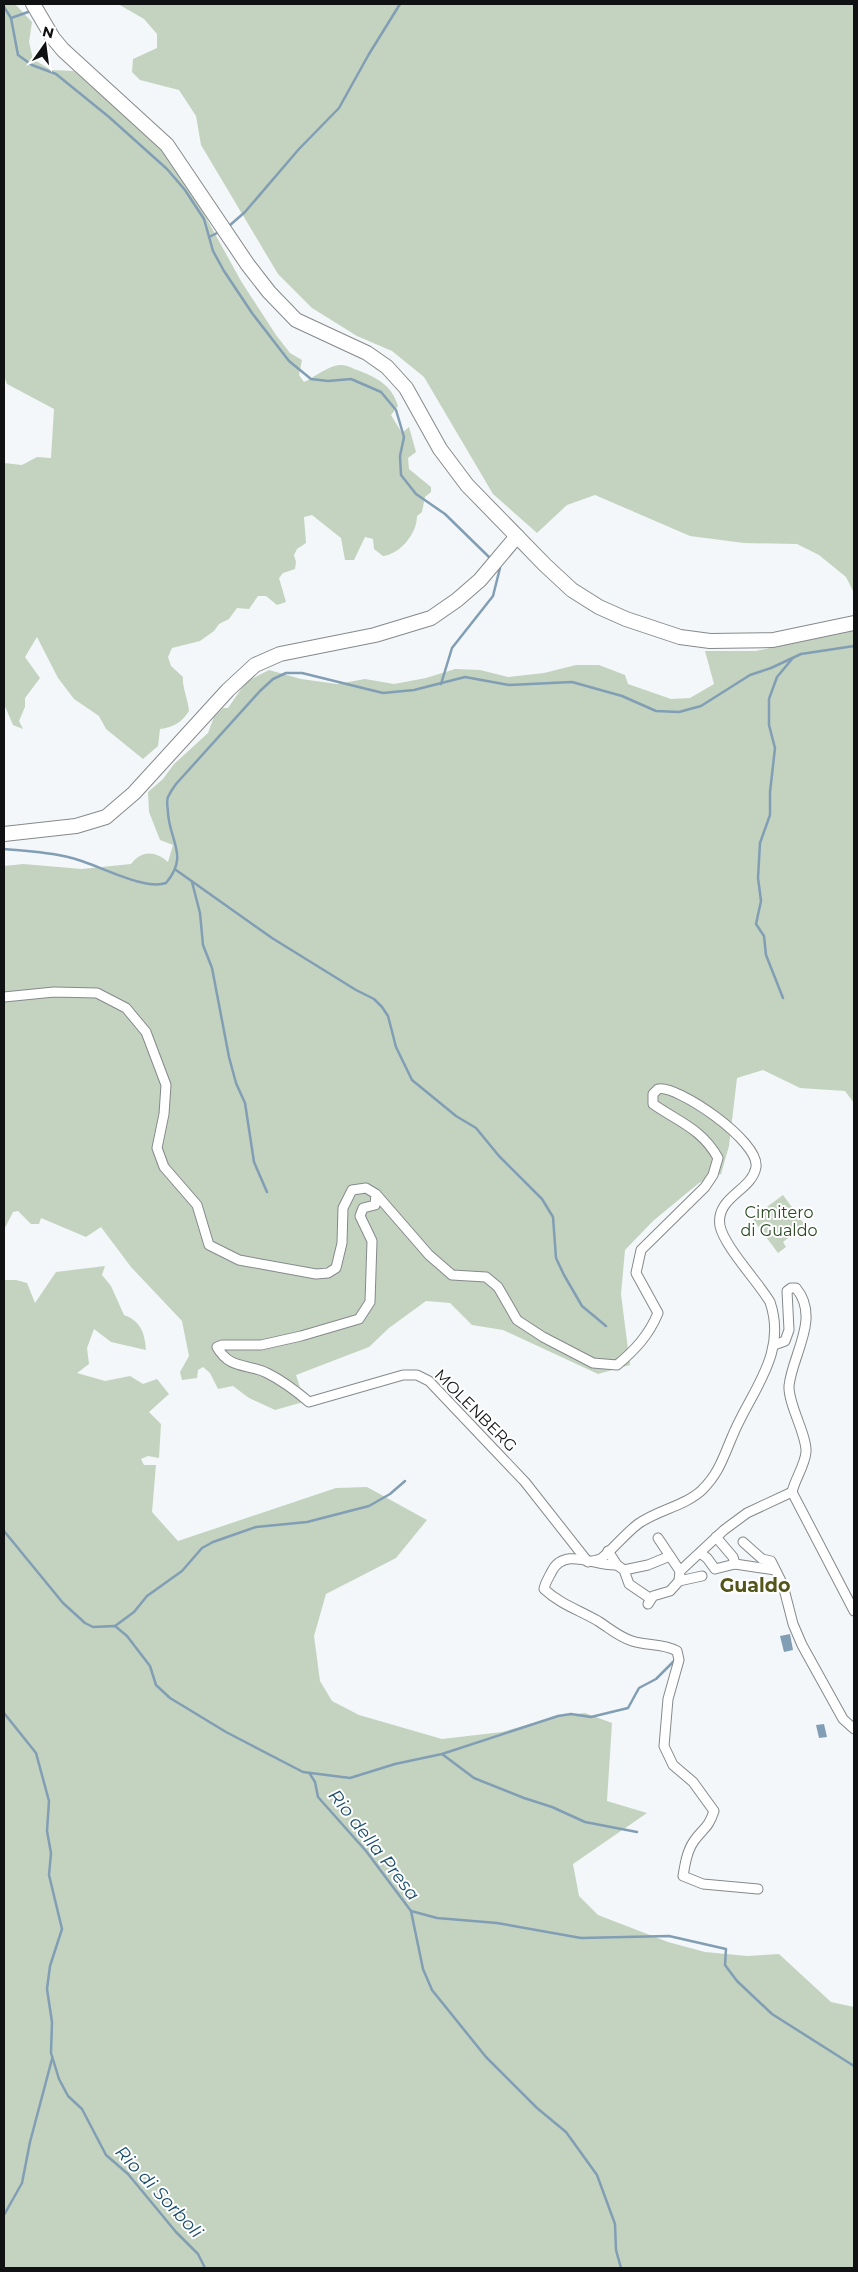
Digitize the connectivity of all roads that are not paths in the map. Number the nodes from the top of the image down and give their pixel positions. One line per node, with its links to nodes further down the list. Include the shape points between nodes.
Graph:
1 (35, 7): 2 (main road, via 63,50 167,145 269,292 296,320 367,353 387,367 406,388 440,449 467,485)
2 (517, 536): 3 (main road, via 558,578 587,600 626,619 680,636 710,641 763,642); 4 (main road, via 480,580 431,618 374,635 280,654 255,665 228,690 134,794 106,817 76,826)
3 (854, 623)
4 (4, 834)
5 (4, 997): 6 (street, via 54,992 97,993 126,1008 146,1032 166,1085 157,1148 164,1167 196,1205 209,1245 240,1260 316,1274 328,1273 336,1268 342,1242 343,1208 352,1190 366,1188)
6 (376, 1194): 7 (street, via 429,1255 452,1276 486,1277 498,1287 517,1320 593,1363 617,1366 650,1332 658,1313 636,1273 641,1250 705,1187 718,1158 710,1142 696,1130 653,1104 655,1091 661,1088 668,1090 716,1117 740,1136 755,1155 753,1176 730,1198 722,1210 720,1225 726,1239 770,1302); 15 (street, MOLENBERG, via 375,1205 362,1208 360,1216 372,1241 370,1302 359,1319 261,1345 217,1347 233,1364 264,1372 287,1383 309,1402 403,1375 429,1380 525,1482)
7 (774, 1345): 8 (street, via 785,1341 789,1330 787,1291 796,1288 804,1298 806,1318 789,1387 806,1451); 12 (street, via 768,1369 732,1437 727,1455 710,1482 697,1494 638,1524)
8 (792, 1492): 10 (street, via 747,1513); 22 (street)
9 (658, 1538): 14 (street)
10 (716, 1538): 13 (street); 16 (street, via 733,1557)
11 (743, 1542): 18 (street, via 762,1559 771,1561)
12 (608, 1551): 15 (street, via 601,1559); 17 (street)
13 (700, 1553): 16 (street, via 714,1569); 19 (street)
14 (670, 1556): 17 (street, via 648,1565); 19 (street)
15 (588, 1562): 17 (street); 24 (street, via 574,1558 560,1561 554,1566 544,1589 618,1636 646,1645 670,1647 680,1656 668,1699 664,1746 673,1765 694,1782 714,1811 709,1825 689,1851 683,1876 703,1884)
16 (735, 1564): 18 (street)
17 (620, 1568): 21 (street, via 629,1584 649,1602 653,1596 670,1591)
18 (775, 1570): 23 (street, via 802,1645 840,1714)
19 (680, 1571): 21 (street)
20 (702, 1576): 21 (street)
21 (679, 1581)
22 (854, 1611)
23 (853, 1726)
24 (758, 1889)

